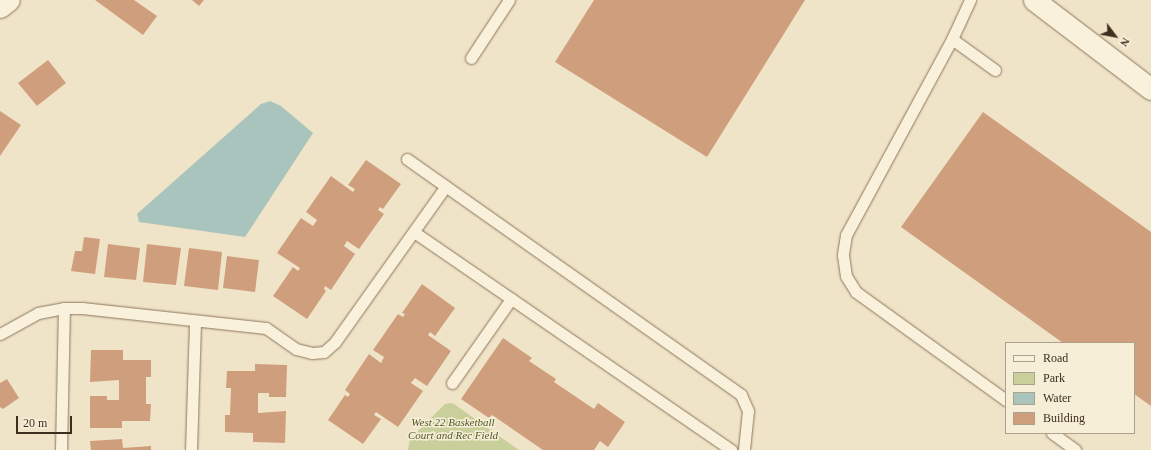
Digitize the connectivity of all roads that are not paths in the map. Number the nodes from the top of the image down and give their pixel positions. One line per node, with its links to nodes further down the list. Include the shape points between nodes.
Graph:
1 (509, 0): 5 (lane)
2 (970, 0): 4 (lane)
3 (1034, 0): 7 (street)
4 (952, 39): 6 (lane); 16 (lane, via 846,235 843,255 846,276 856,292)
5 (471, 58)
6 (994, 70)
7 (1151, 89)
8 (407, 159): 9 (lane)
9 (446, 186): 10 (lane); 21 (lane, via 741,395 748,411)
10 (414, 232): 11 (lane); 13 (lane, via 336,342 324,352 312,353 296,349 266,328)
11 (511, 299): 15 (lane); 20 (lane)
12 (64, 308): 13 (lane); 14 (lane, via 38,313); 18 (lane)
13 (195, 320): 19 (lane)
14 (0, 334)
15 (452, 383)
16 (1005, 399)
17 (1053, 434): 22 (lane)
18 (61, 450)
19 (191, 450)
20 (730, 450)
21 (744, 450)
22 (1075, 450)

